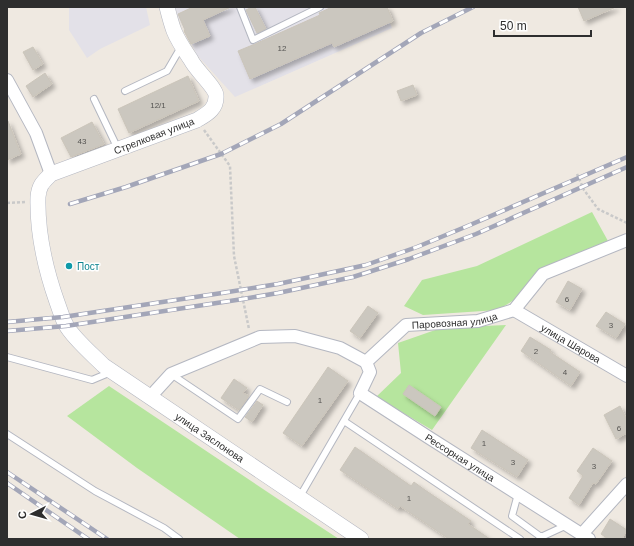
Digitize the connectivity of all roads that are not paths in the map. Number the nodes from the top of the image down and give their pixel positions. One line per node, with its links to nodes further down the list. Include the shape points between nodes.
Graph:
1 (167, 7): 4 (street, Стрелковая улица)
2 (240, 7): 3 (lane, via 253,40)
3 (320, 7)
4 (182, 46): 6 (lane, via 167,71); 8 (street, Стрелковая улица, via 216,93 211,111 197,120)
5 (7, 80): 9 (street, via 36,133)
6 (125, 91)
7 (94, 99): 8 (lane)
8 (118, 149): 9 (street, Стрелковая улица)
9 (51, 174): 14 (street, улица Заслонова, via 39,190 38,205 40,236 53,289 66,326 104,366)
10 (627, 240): 11 (street, via 543,274)
11 (514, 310): 13 (street, Паровозная улица, via 478,321 406,325); 16 (street, улица Шарова)
12 (7, 357): 14 (lane, via 92,380)
13 (366, 362): 15 (street, via 340,348 295,336 260,337); 17 (street, via 370,372)
14 (113, 372): 18 (street, улица Заслонова)
15 (171, 374): 18 (street); 19 (lane, via 238,420 260,389)
16 (627, 376)
17 (360, 393): 20 (lane); 23 (street, Рессорная улица)
18 (150, 397): 24 (street, улица Заслонова)
19 (287, 402)
20 (344, 421): 24 (lane); 30 (lane)
21 (7, 434): 28 (lane, via 95,491 164,528)
22 (627, 484): 26 (street)
23 (518, 494): 25 (street, Рессорная улица); 27 (lane, via 512,516)
24 (299, 498): 29 (street, улица Заслонова)
25 (567, 525): 26 (street, Рессорная улица); 27 (lane)
26 (586, 537)
27 (540, 538)
28 (179, 539)
29 (361, 539)
30 (520, 539)

